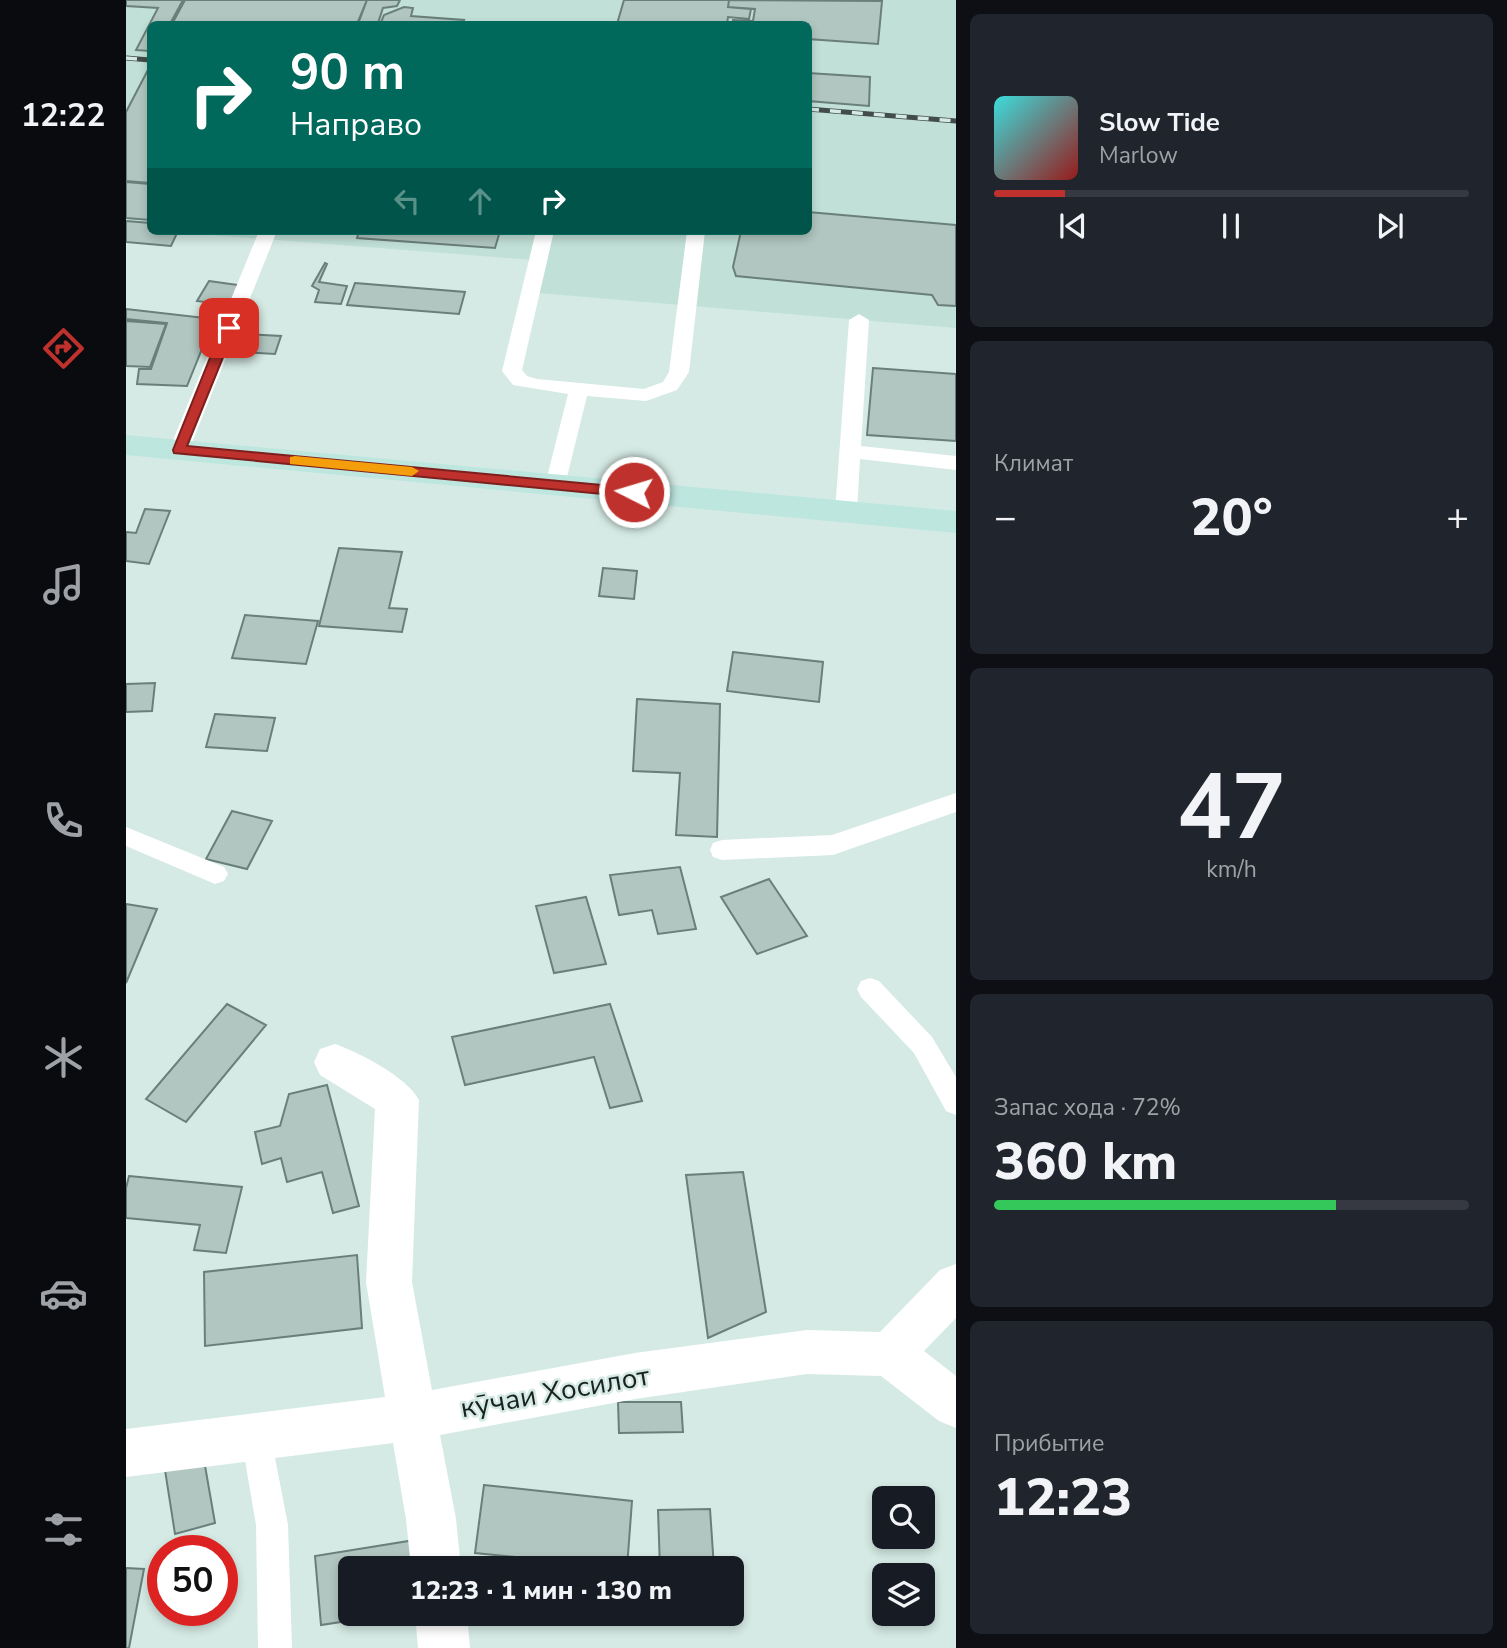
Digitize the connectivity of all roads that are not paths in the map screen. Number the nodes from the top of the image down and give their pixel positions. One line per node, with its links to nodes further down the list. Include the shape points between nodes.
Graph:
1 (266, 235): 7 (lane)
2 (544, 235): 5 (lane, via 512,371 520,381)
3 (696, 235): 5 (lane, via 679,372 670,386 646,394)
4 (859, 320): 8 (lane)
5 (579, 389): 10 (lane)
6 (126, 445): 7 (main road)
7 (179, 450): 10 (main road)
8 (850, 452): 9 (lane); 11 (lane)
9 (956, 463)
10 (555, 485): 11 (main road)
11 (846, 512): 12 (main road)
12 (956, 522)
13 (956, 802): 15 (lane, via 833,845)
14 (126, 836): 16 (lane)
15 (722, 850)
16 (215, 874)
17 (870, 989): 19 (lane, via 923,1045)
18 (335, 1062): 23 (street, via 397,1100 389,1282)
19 (956, 1103)
20 (956, 1285): 21 (street)
21 (890, 1354): 22 (street); 23 (street, кӯчаи Хосилот, via 807,1352 635,1376)
22 (956, 1405)
23 (412, 1417): 24 (street, кӯчаи Хосилот); 26 (street)
24 (256, 1437): 25 (street, кӯчаи Хосилот); 28 (lane, via 272,1525)
25 (126, 1452)
26 (435, 1556)
27 (442, 1626): 29 (street)
28 (275, 1648)
29 (444, 1648)

